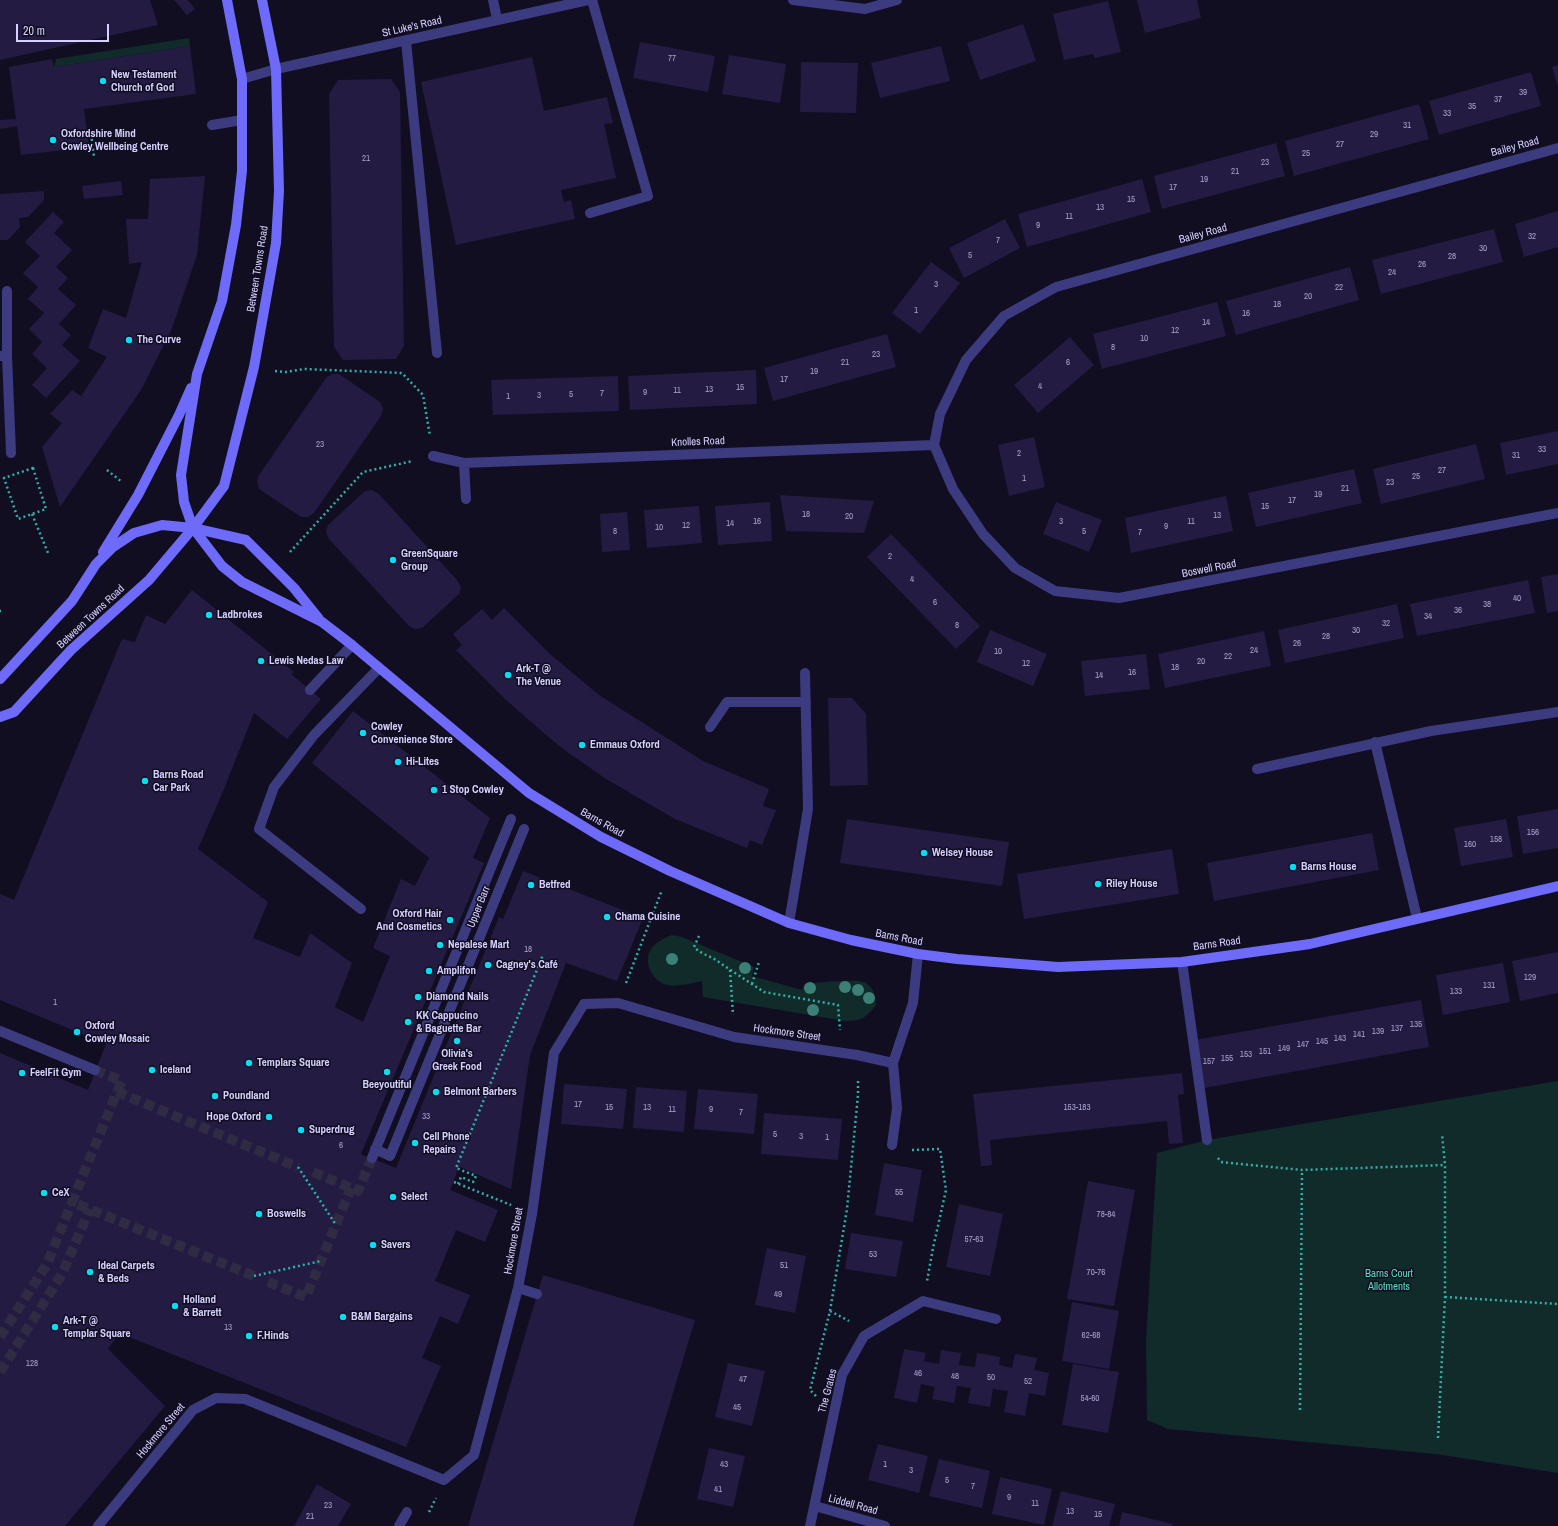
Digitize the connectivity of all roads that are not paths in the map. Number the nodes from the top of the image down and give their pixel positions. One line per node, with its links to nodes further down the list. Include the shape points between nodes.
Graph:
1 (227, 0): 11 (main road)
2 (262, 0): 10 (main road, Between Towns Road)
3 (493, 0): 8 (street)
4 (588, 0): 8 (street, St Luke's Road)
5 (592, 0): 15 (street, via 648,196)
6 (793, 0): 7 (street, via 865,9)
7 (897, 0)
8 (497, 19): 9 (street, St Luke's Road)
9 (406, 41): 10 (street, St Luke's Road); 17 (street)
10 (276, 69): 11 (street, St Luke's Road); 26 (main road, Between Towns Road, via 279,191 276,242 254,368 224,486)
11 (242, 79): 12 (main road)
12 (242, 120): 13 (street); 19 (main road, via 242,170 236,225 222,301)
13 (212, 125)
14 (1558, 148): 20 (street, Bailey Road, via 1056,287 1004,316 966,360 940,414)
15 (590, 213)
16 (7, 291): 18 (street)
17 (437, 353)
18 (4, 356): 21 (street)
19 (197, 374): 26 (main road, via 181,475 184,502); 27 (main road, via 180,415 138,495)
20 (934, 445): 23 (street, Knolles Road); 25 (street, Boswell Road, via 953,489 983,534 1015,568 1055,591 1119,598)
21 (10, 453)
22 (433, 456): 23 (street, Knolles Road)
23 (464, 463): 24 (street)
24 (466, 500)
25 (1558, 513)
26 (193, 528): 27 (main road, Between Towns Road, via 162,525 134,533 113,547); 28 (main road, via 222,566 242,582); 28 (main road, via 246,540 294,588); 36 (main road, Between Towns Road, via 149,580 72,650 14,712)
27 (96, 564): 32 (main road, Between Towns Road, via 72,601)
28 (322, 622): 29 (main road, Barns Road)
29 (352, 644): 30 (main road, Barns Road); 33 (street)
30 (379, 668): 43 (street, via 314,735 274,787 259,828); 45 (main road, Barns Road, via 529,793 601,837 670,871)
31 (805, 673): 34 (street)
32 (0, 679)
33 (310, 690)
34 (806, 702): 37 (street, via 727,702); 45 (street, via 808,809)
35 (1558, 712): 38 (street, via 1431,730)
36 (0, 717)
37 (710, 727)
38 (1376, 742): 39 (street); 44 (street)
39 (1256, 769)
40 (511, 819): 41 (street, Upper Barr, via 373,1154 390,1156)
41 (524, 829)
42 (1558, 886): 44 (main road, Barns Road)
43 (361, 909)
44 (1417, 918): 47 (main road, Barns Road, via 1310,944)
45 (789, 923): 46 (main road, Barns Road, via 851,940)
46 (918, 954): 47 (main road, Barns Road, via 1058,968); 49 (street, via 913,1003)
47 (1182, 962): 51 (street)
48 (0, 1031): 50 (street)
49 (893, 1063): 52 (street, via 897,1108); 53 (street, Hockmore Street, via 734,1037 618,1004 584,1004 554,1053 532,1214)
50 (95, 1070)
51 (1207, 1140)
52 (892, 1145)
53 (518, 1288): 54 (street); 58 (street, Hockmore Street, via 474,1455 444,1480 245,1399 216,1398 193,1410)
54 (537, 1294)
55 (996, 1319): 56 (street, The Grates, via 923,1301 864,1336 842,1375)
56 (815, 1506): 60 (street, The Grates); 61 (street, Liddell Road)
57 (407, 1512): 59 (street)
58 (98, 1526)
59 (399, 1526)
60 (810, 1526)
61 (885, 1526)

